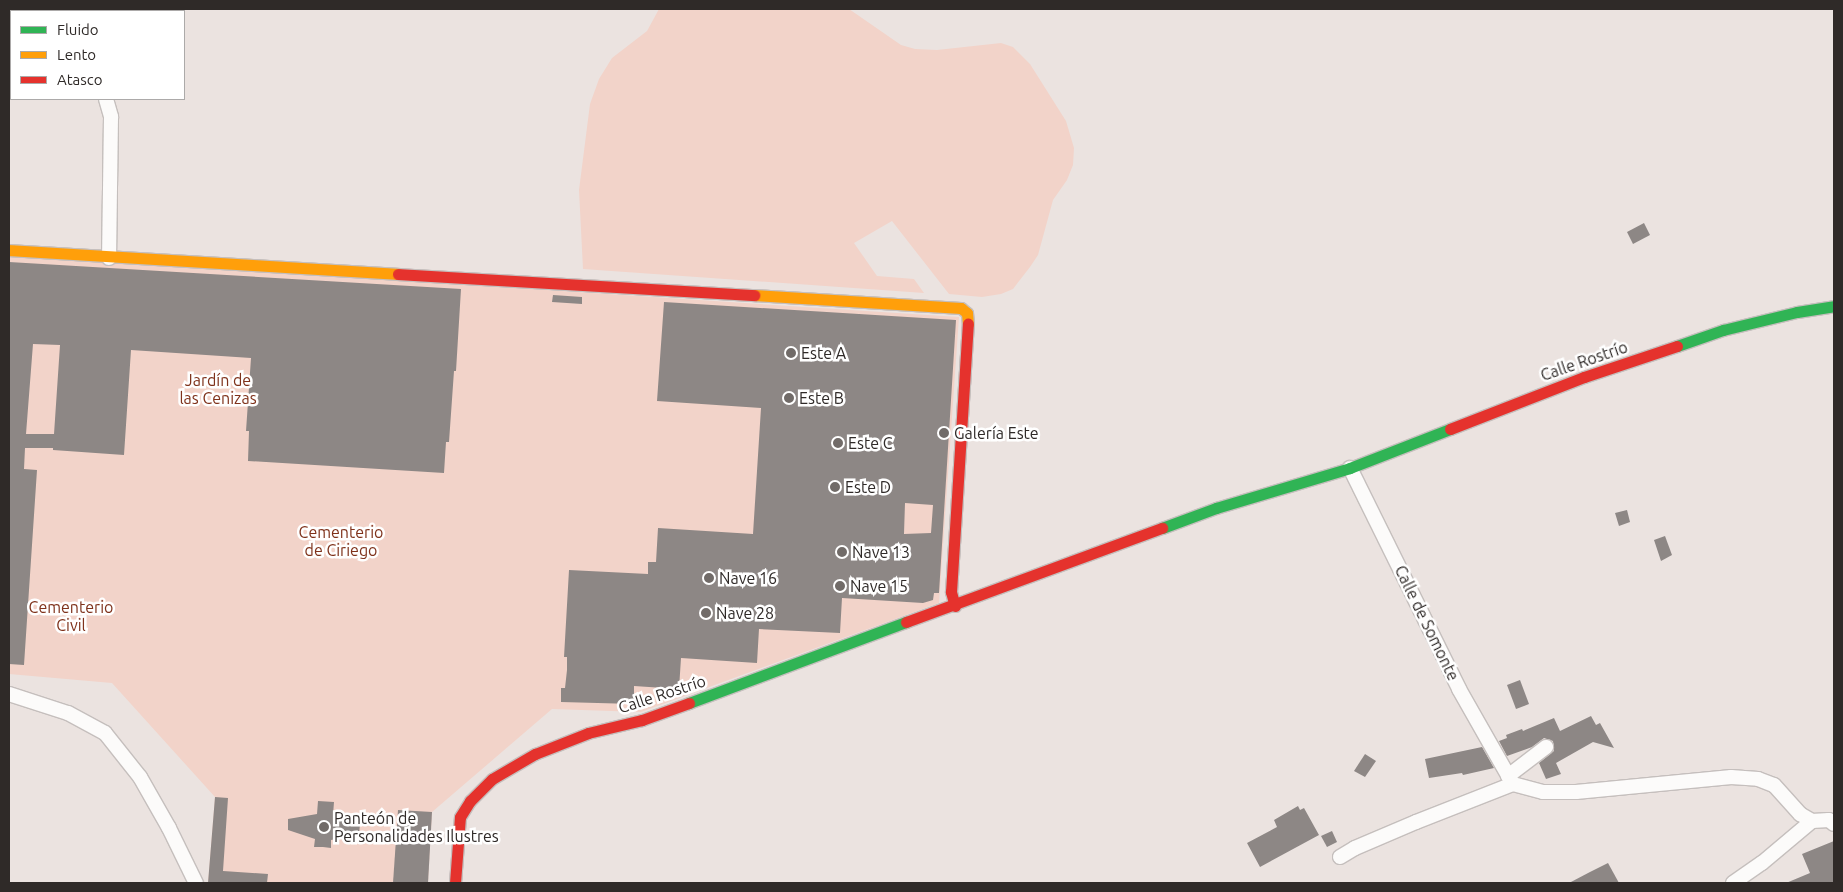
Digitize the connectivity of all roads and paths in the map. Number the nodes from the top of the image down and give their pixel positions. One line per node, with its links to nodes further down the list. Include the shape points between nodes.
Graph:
1 (106, 100): 3 (street, via 111,117)
2 (9, 250): 3 (street)
3 (108, 258): 6 (street, via 961,308 967,313 968,320 951,592)
4 (1834, 306): 5 (street, Calle Rostrío, via 1723,330 1584,377)
5 (1350, 468): 6 (street, Calle Rostrío, via 1216,508); 9 (street, Calle de Somonte, via 1439,650)
6 (955, 606): 14 (street, Calle Rostrío, via 642,720 588,733 502,771 482,787 460,817)
7 (9, 694): 13 (street, via 68,713 105,733 140,777 170,828)
8 (1546, 747): 9 (street)
9 (1510, 780): 11 (street, via 1543,792 1576,792 1722,778 1758,779 1774,785 1800,814); 12 (street)
10 (1833, 818): 11 (street)
11 (1812, 821): 15 (street)
12 (1340, 857)
13 (196, 883)
14 (455, 883)
15 (1733, 883)

